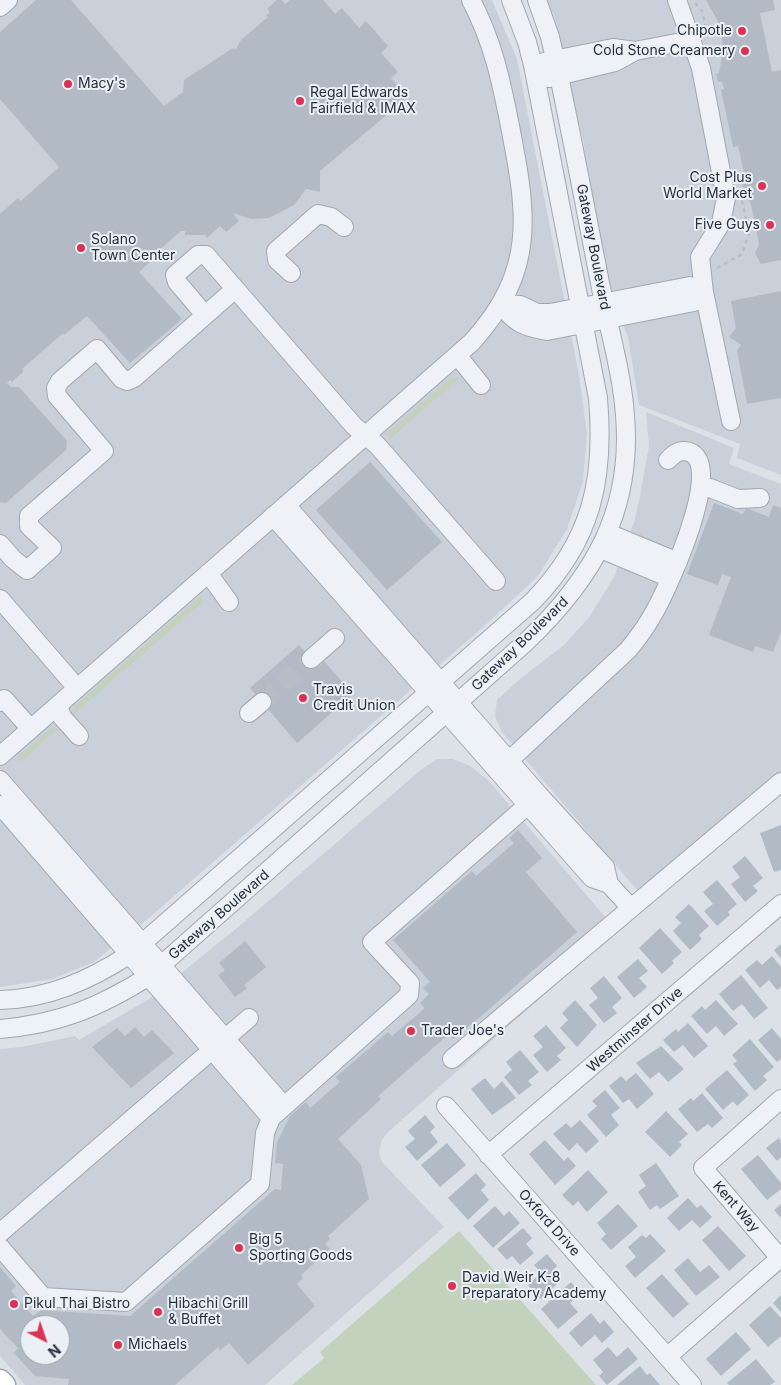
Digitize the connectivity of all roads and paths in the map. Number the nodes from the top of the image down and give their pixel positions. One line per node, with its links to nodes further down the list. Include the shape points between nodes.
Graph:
1 (8, 0): 6 (street)
2 (471, 0): 14 (street, via 484,24 498,64 524,209 518,264)
3 (511, 0): 9 (street, Gateway Boulevard, via 527,42)
4 (537, 0): 8 (street, Gateway Boulevard)
5 (677, 0): 7 (street)
6 (0, 7)
7 (692, 40): 8 (street, via 635,51 615,62); 13 (street, via 701,68 726,198 721,223 700,257)
8 (558, 68): 9 (street); 15 (street, Gateway Boulevard)
9 (534, 73): 17 (street, Gateway Boulevard)
10 (344, 227): 11 (street, via 331,217 318,214 276,251 277,260)
11 (291, 273)
12 (235, 289): 16 (street); 16 (street, via 206,255 198,255 175,275 177,282); 21 (street, via 354,426)
13 (704, 292): 15 (street, via 690,286); 20 (street)
14 (501, 304): 17 (street, via 520,305 537,313); 18 (street, via 490,322)
15 (605, 311): 17 (street); 26 (street, Gateway Boulevard, via 625,414 625,440 623,474)
16 (205, 314): 27 (street, via 134,378 122,379 97,349 60,381 56,388 57,396 104,451 29,516 29,526 52,548 27,570)
17 (582, 315): 37 (street, Gateway Boulevard, via 602,436 600,471 579,538 550,583 533,601)
18 (457, 356): 19 (street); 21 (street)
19 (481, 385)
20 (730, 421)
21 (366, 435): 25 (street); 31 (street)
22 (668, 460): 23 (street, via 675,453 692,453 699,460)
23 (700, 488): 24 (street, via 710,488 738,499); 28 (street)
24 (760, 498)
25 (279, 511): 29 (street); 37 (street)
26 (604, 541): 28 (street); 30 (street); 40 (street, Gateway Boulevard, via 569,598)
27 (0, 544)
28 (678, 562): 30 (street)
29 (208, 573): 33 (street); 36 (street)
30 (670, 578): 44 (street, via 657,607 628,650)
31 (496, 581)
32 (0, 600): 36 (street)
33 (229, 602)
34 (335, 638): 35 (street)
35 (311, 659)
36 (77, 688): 39 (street)
37 (434, 688): 40 (street); 51 (street, Gateway Boulevard)
38 (2, 700): 41 (street)
39 (58, 705): 41 (street); 42 (street, via 62,717)
40 (452, 708): 44 (street); 52 (street, Gateway Boulevard)
41 (31, 729): 43 (street)
42 (79, 736)
43 (0, 756)
44 (503, 766): 47 (street)
45 (0, 780): 51 (street)
46 (781, 782): 50 (street)
47 (534, 800): 50 (street, via 592,878 609,884); 60 (street, via 372,942 410,983 409,995)
48 (0, 805): 51 (street)
49 (781, 904): 63 (street, Westminster Drive)
50 (631, 908): 58 (street)
51 (136, 948): 52 (street); 53 (street, Gateway Boulevard, via 78,984 43,995)
52 (156, 971): 55 (street, Gateway Boulevard, via 117,996 84,1011 27,1027); 56 (street); 57 (street)
53 (0, 1000)
54 (249, 1018): 56 (street)
55 (0, 1029)
56 (226, 1038): 57 (street); 60 (street)
57 (212, 1050): 62 (street); 64 (street)
58 (452, 1059)
59 (781, 1099): 66 (street, Kent Way, via 702,1168 780,1258)
60 (283, 1105): 62 (street)
61 (446, 1106): 63 (street, Oxford Drive)
62 (271, 1118): 65 (street, via 265,1133 260,1184 126,1302 43,1297)
63 (488, 1155): 66 (street, Oxford Drive)
64 (0, 1233)
65 (0, 1247)
66 (667, 1357): 69 (street, Oxford Drive)
67 (0, 1381): 68 (main road)
68 (4, 1385)
69 (692, 1385)

